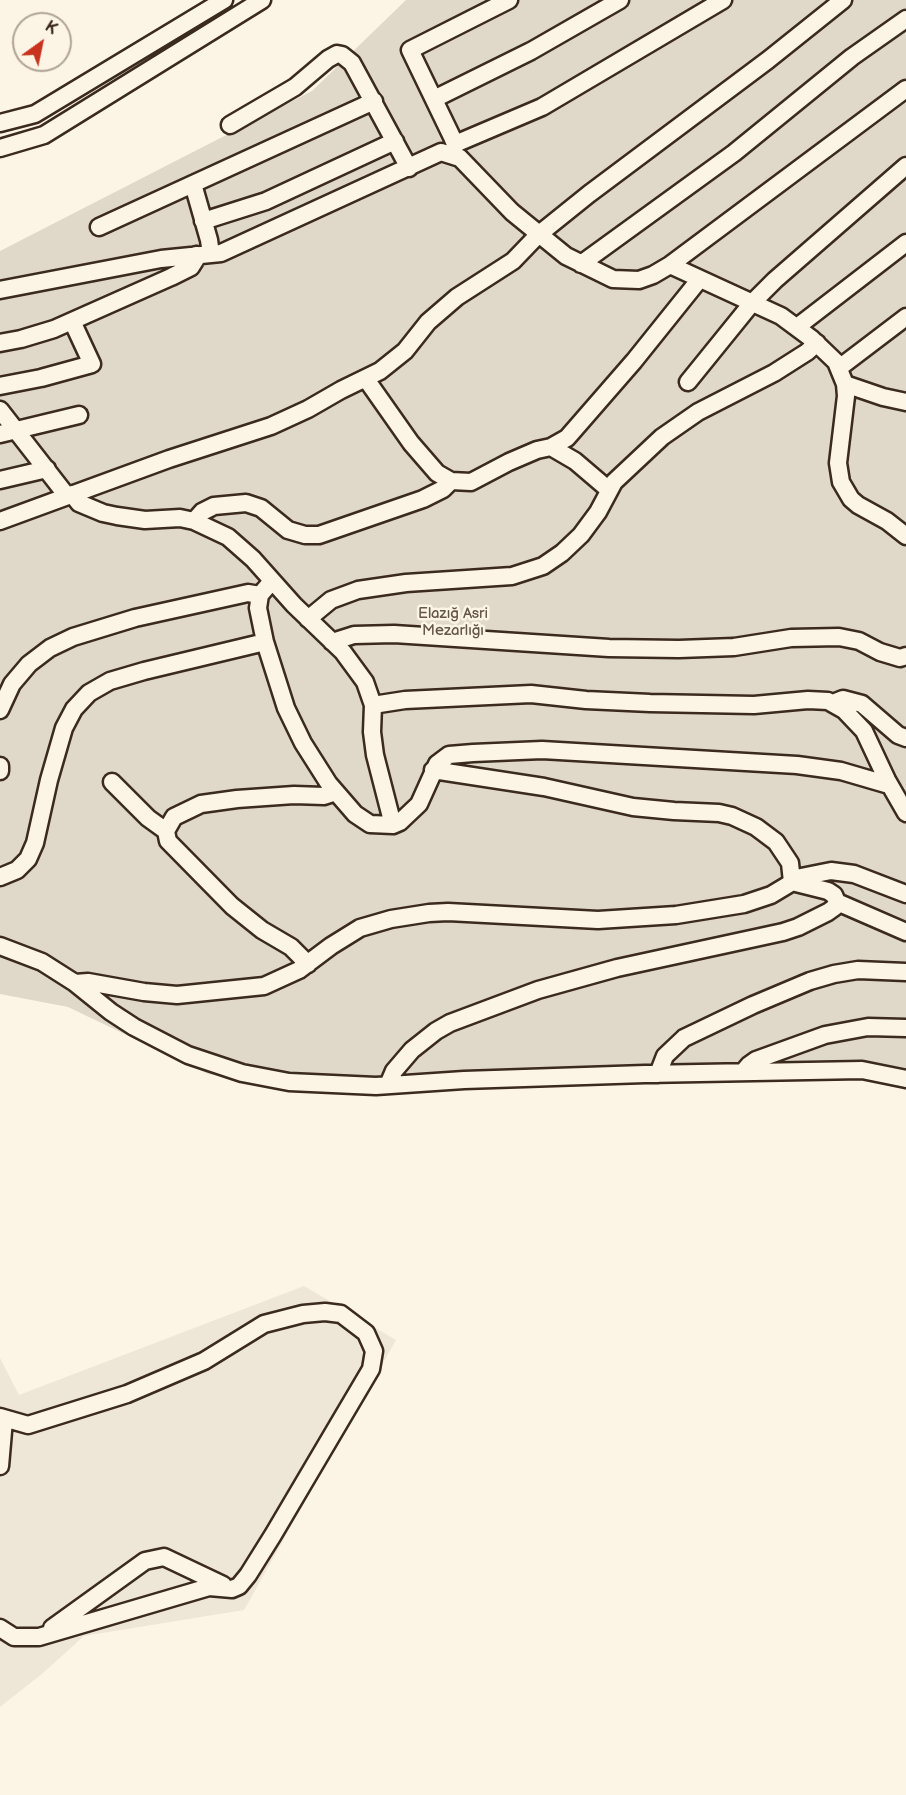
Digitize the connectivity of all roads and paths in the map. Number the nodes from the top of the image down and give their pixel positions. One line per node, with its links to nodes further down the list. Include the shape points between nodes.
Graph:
1 (224, 0): 11 (street, via 35,114)
2 (262, 0): 14 (street, via 44,135)
3 (509, 0): 9 (street, via 410,50)
4 (620, 0): 9 (street, via 531,51)
5 (723, 0): 15 (street, via 542,107)
6 (836, 2): 21 (street, via 768,60)
7 (906, 20): 24 (street, via 845,63 734,153)
8 (906, 89): 25 (street)
9 (434, 99): 15 (street)
10 (374, 101): 12 (street, via 350,59 337,54 280,97); 13 (street); 18 (street)
11 (0, 123)
12 (231, 125)
13 (395, 141): 17 (street); 19 (street, via 266,201)
14 (0, 148)
15 (454, 149): 17 (street); 21 (street)
16 (906, 166): 28 (street)
17 (409, 168): 23 (street, via 221,253)
18 (193, 184): 19 (street); 20 (street)
19 (203, 220): 23 (street)
20 (99, 227)
21 (538, 235): 24 (street); 35 (street, via 513,261 443,308 405,351)
22 (906, 243): 31 (street)
23 (203, 254): 27 (street); 30 (street, via 191,267)
24 (581, 264): 25 (street, via 613,279 631,281)
25 (670, 266): 26 (street)
26 (699, 280): 28 (street); 42 (street, via 575,431)
27 (0, 291)
28 (753, 303): 31 (street); 36 (street)
29 (906, 317): 34 (street)
30 (72, 321): 32 (street); 37 (street, via 92,364)
31 (797, 327): 33 (street)
32 (0, 343)
33 (817, 343): 34 (street, via 836,362); 46 (street, via 774,373 682,423 644,453)
34 (842, 376): 38 (street); 50 (street, via 846,409 838,463 845,491 858,506)
35 (366, 378): 45 (street, via 411,443 437,473); 47 (street, via 271,426)
36 (688, 382)
37 (0, 386)
38 (905, 400)
39 (0, 410): 41 (street)
40 (79, 415): 41 (street)
41 (7, 432): 43 (street)
42 (551, 447): 45 (street, via 471,482); 46 (street)
43 (47, 469): 44 (street); 47 (street)
44 (0, 480)
45 (451, 480): 49 (street, via 423,499 319,535 305,536 288,530 261,508 246,503 214,506)
46 (609, 490): 53 (street, via 581,535 553,560 533,571 358,590 331,600)
47 (69, 495): 48 (street); 49 (street, via 79,503 117,516)
48 (0, 521)
49 (194, 521): 51 (street, via 228,537)
50 (906, 536)
51 (272, 581): 52 (street); 53 (street)
52 (260, 595): 54 (street, via 258,608); 59 (street, via 248,593 135,618 73,637 28,664 12,684)
53 (308, 619): 55 (street)
54 (265, 642): 66 (street, via 286,708 303,743); 70 (street, via 144,671 110,681 89,693 64,728 28,859 17,870)
55 (332, 642): 56 (street, via 354,635 394,634 679,649 839,637 900,658); 58 (street, via 353,663)
56 (906, 656)
57 (833, 703): 58 (street, via 639,703 531,694); 60 (street, via 843,699 862,704); 65 (street, via 864,731)
58 (373, 705): 68 (street, via 373,743)
59 (0, 710)
60 (906, 738)
61 (0, 766): 63 (street)
62 (433, 770): 65 (street, via 449,755 542,750 819,767); 68 (street, via 419,804); 71 (street, via 544,787 633,807 732,816 776,842 790,862)
63 (0, 771)
64 (112, 782): 69 (street, via 148,819)
65 (889, 785): 67 (street)
66 (336, 792): 68 (street, via 365,821); 69 (street, via 201,804 174,817)
67 (906, 813)
68 (393, 825)
69 (166, 831): 76 (street, via 168,841 232,906 291,947)
70 (0, 877)
71 (792, 882): 72 (street, via 820,872 843,872); 73 (street, via 828,891); 76 (street, via 771,895 744,904 653,918 598,920 448,912 410,915 360,928)
72 (906, 894)
73 (837, 902): 74 (street); 83 (street, via 828,912 783,933 617,968 538,990 450,1023 412,1050)
74 (906, 932)
75 (0, 946): 78 (street, via 42,962)
76 (308, 964): 78 (street, via 264,986 193,994)
77 (906, 972): 81 (street, via 858,970 810,981 684,1038 665,1056)
78 (75, 983): 83 (street, via 134,1027 215,1065 289,1082)
79 (906, 1028): 80 (street, via 868,1027 832,1033 756,1060)
80 (743, 1072): 81 (street); 82 (street, via 862,1070)
81 (658, 1074): 83 (street)
82 (906, 1079)
83 (388, 1085)
84 (2, 1418): 85 (street); 86 (street, via 28,1425 127,1394 204,1361 264,1324 325,1312 341,1314 355,1323 366,1333 374,1351 371,1369 248,1575)
85 (0, 1466)
86 (232, 1589): 88 (street, via 209,1587); 88 (street, via 164,1557 145,1561)
87 (0, 1628): 88 (street, via 14,1637)
88 (39, 1637)

